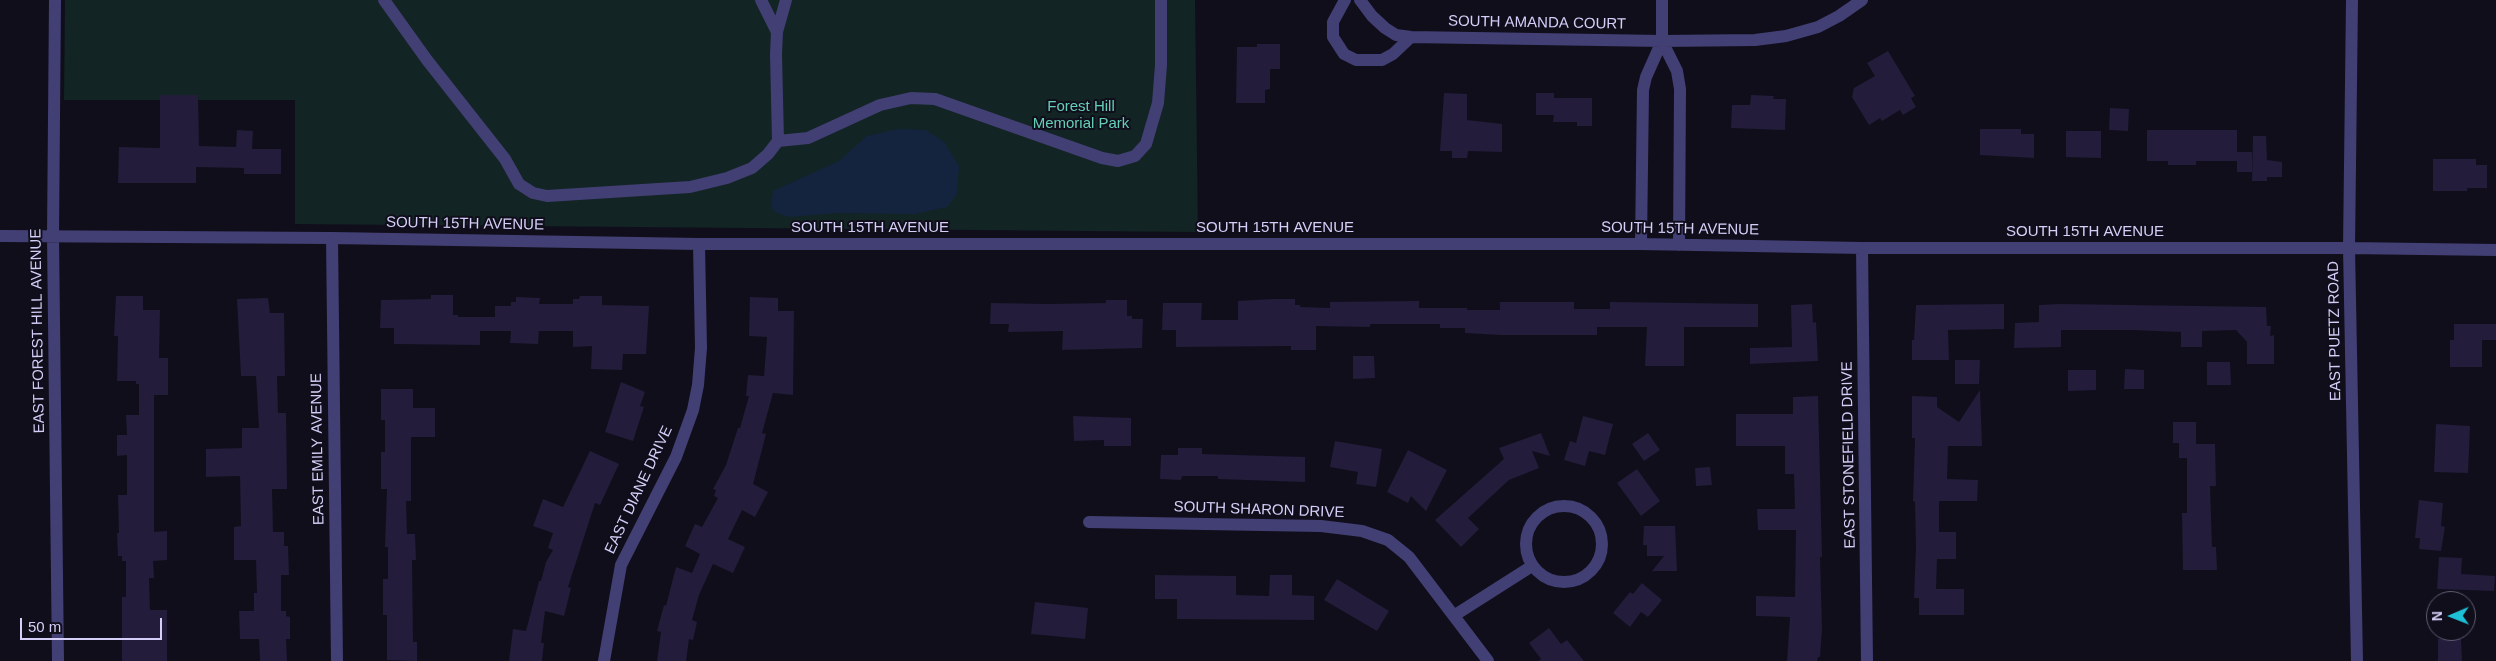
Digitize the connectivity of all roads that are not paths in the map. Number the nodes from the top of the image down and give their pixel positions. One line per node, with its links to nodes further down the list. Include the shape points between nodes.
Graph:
1 (55, 0): 16 (street, EAST FOREST HILL AVENUE)
2 (384, 0): 14 (street, via 500,152 519,184 533,193 547,196 690,187 752,168)
3 (761, 0): 11 (street)
4 (786, 0): 11 (street)
5 (1161, 0): 14 (street, via 1158,103 1146,144 1136,156 1118,160 1102,158 935,100 911,98 880,105 808,138)
6 (1345, 0): 12 (street, via 1333,22 1333,37 1344,54 1356,60 1382,60)
7 (1360, 0): 12 (street, SOUTH AMANDA COURT, via 1385,28 1396,35)
8 (1662, 0): 13 (street)
9 (1862, 0): 13 (street, SOUTH AMANDA COURT, via 1818,26 1786,36 1755,40)
10 (2352, 0): 22 (street, EAST PUETZ ROAD)
11 (777, 32): 14 (street, via 775,107)
12 (1411, 37): 13 (street, SOUTH AMANDA COURT)
13 (1662, 41): 19 (street, via 1643,90); 20 (street, via 1677,71 1680,89)
14 (778, 141)
15 (0, 236): 16 (street, SOUTH 15TH AVENUE)
16 (53, 236): 17 (street, SOUTH 15TH AVENUE); 27 (street, EAST FOREST HILL AVENUE)
17 (332, 238): 18 (street, SOUTH 15TH AVENUE); 28 (street, EAST EMILY AVENUE)
18 (699, 244): 19 (street, SOUTH 15TH AVENUE); 29 (street, EAST DIANE DRIVE, via 701,348 693,410 676,457 622,566)
19 (1641, 244): 20 (street, SOUTH 15TH AVENUE)
20 (1679, 245): 21 (street, SOUTH 15TH AVENUE)
21 (1862, 248): 22 (street, SOUTH 15TH AVENUE); 31 (street, EAST STONEFIELD DRIVE)
22 (2349, 248): 23 (street, SOUTH 15TH AVENUE); 32 (street, EAST PUETZ ROAD)
23 (2496, 250)
24 (1089, 522): 26 (street, SOUTH SHARON DRIVE, via 1320,526 1362,531 1388,540 1409,557)
25 (1532, 566): 25 (street, via 1541,576 1553,581 1566,583 1584,577 1598,563 1602,551 1598,525 1580,509 1555,506 1544,511 1528,530 1527,554); 26 (street)
26 (1455, 615): 30 (street, SOUTH SHARON DRIVE)
27 (58, 661)
28 (337, 661)
29 (604, 661)
30 (1488, 661)
31 (1868, 661)
32 (2357, 661)

